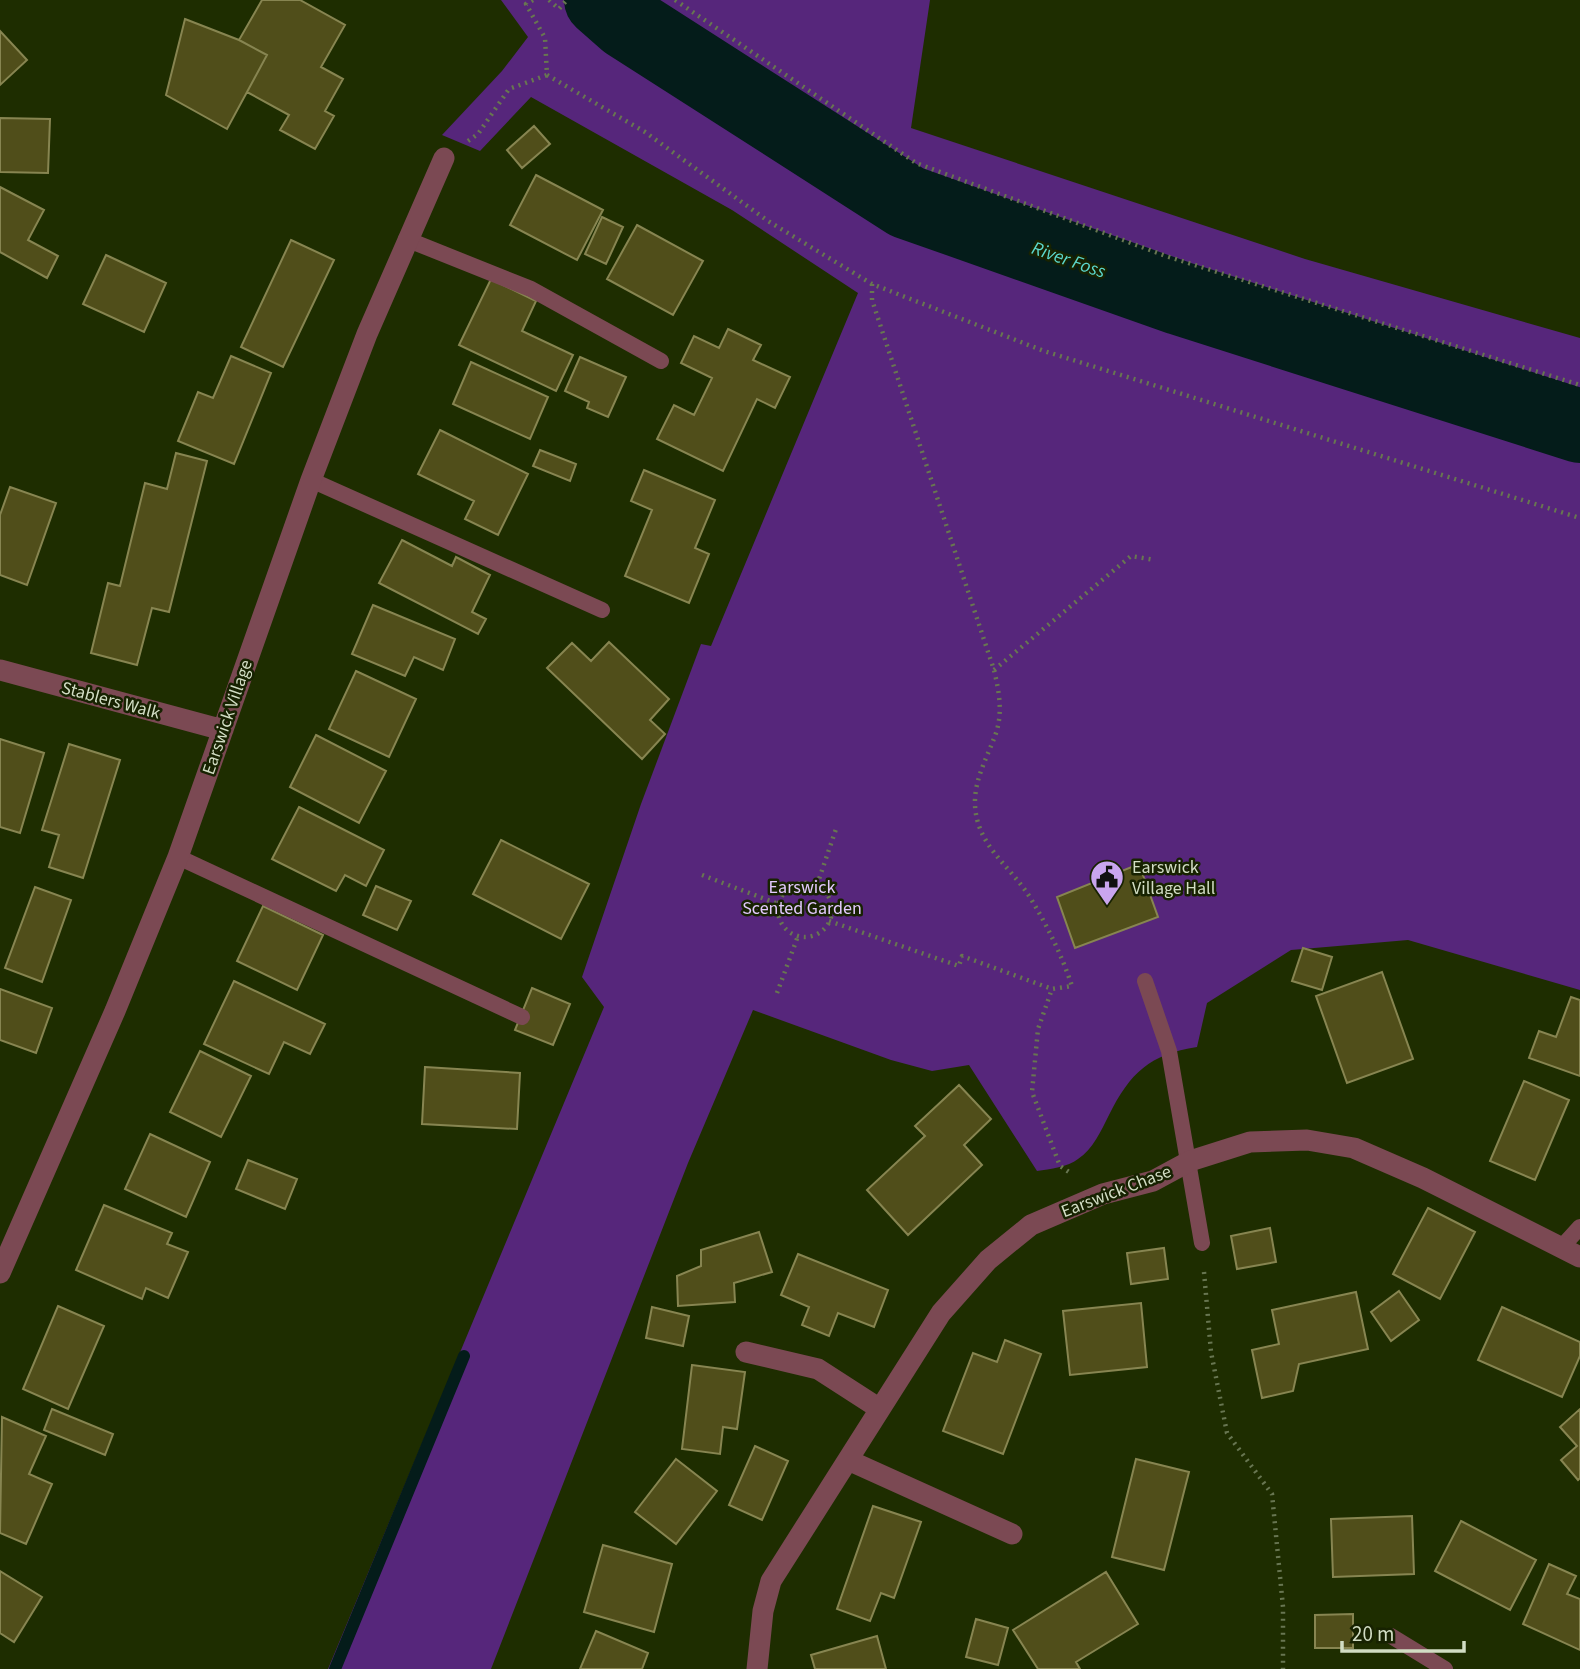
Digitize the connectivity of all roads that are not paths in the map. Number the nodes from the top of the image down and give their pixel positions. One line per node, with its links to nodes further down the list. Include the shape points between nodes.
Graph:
1 (444, 158): 2 (street, Earswick Village)
2 (406, 239): 3 (lane, via 531,289); 4 (street, Earswick Village)
3 (661, 361)
4 (310, 480): 5 (lane); 7 (street, Earswick Village)
5 (602, 610)
6 (0, 670): 7 (street, Stablers Walk)
7 (223, 730): 8 (street, Earswick Village)
8 (178, 857): 10 (lane); 15 (street, Earswick Village)
9 (1145, 981): 11 (lane, via 1169,1051)
10 (522, 1017)
11 (1190, 1161): 13 (lane); 14 (street, Earswick Chase, via 1250,1142 1307,1140 1354,1148); 17 (street, Earswick Chase, via 1153,1181 1103,1194 1031,1225 988,1260 941,1313)
12 (1580, 1227): 14 (lane)
13 (1202, 1243)
14 (1570, 1253)
15 (0, 1273)
16 (746, 1352): 17 (street, via 818,1369)
17 (880, 1409): 18 (street, Earswick Chase)
18 (848, 1460): 19 (street); 21 (street, Earswick Chase, via 771,1581)
19 (1012, 1534)
20 (1391, 1636): 22 (lane)
21 (757, 1669)
22 (1446, 1669)

